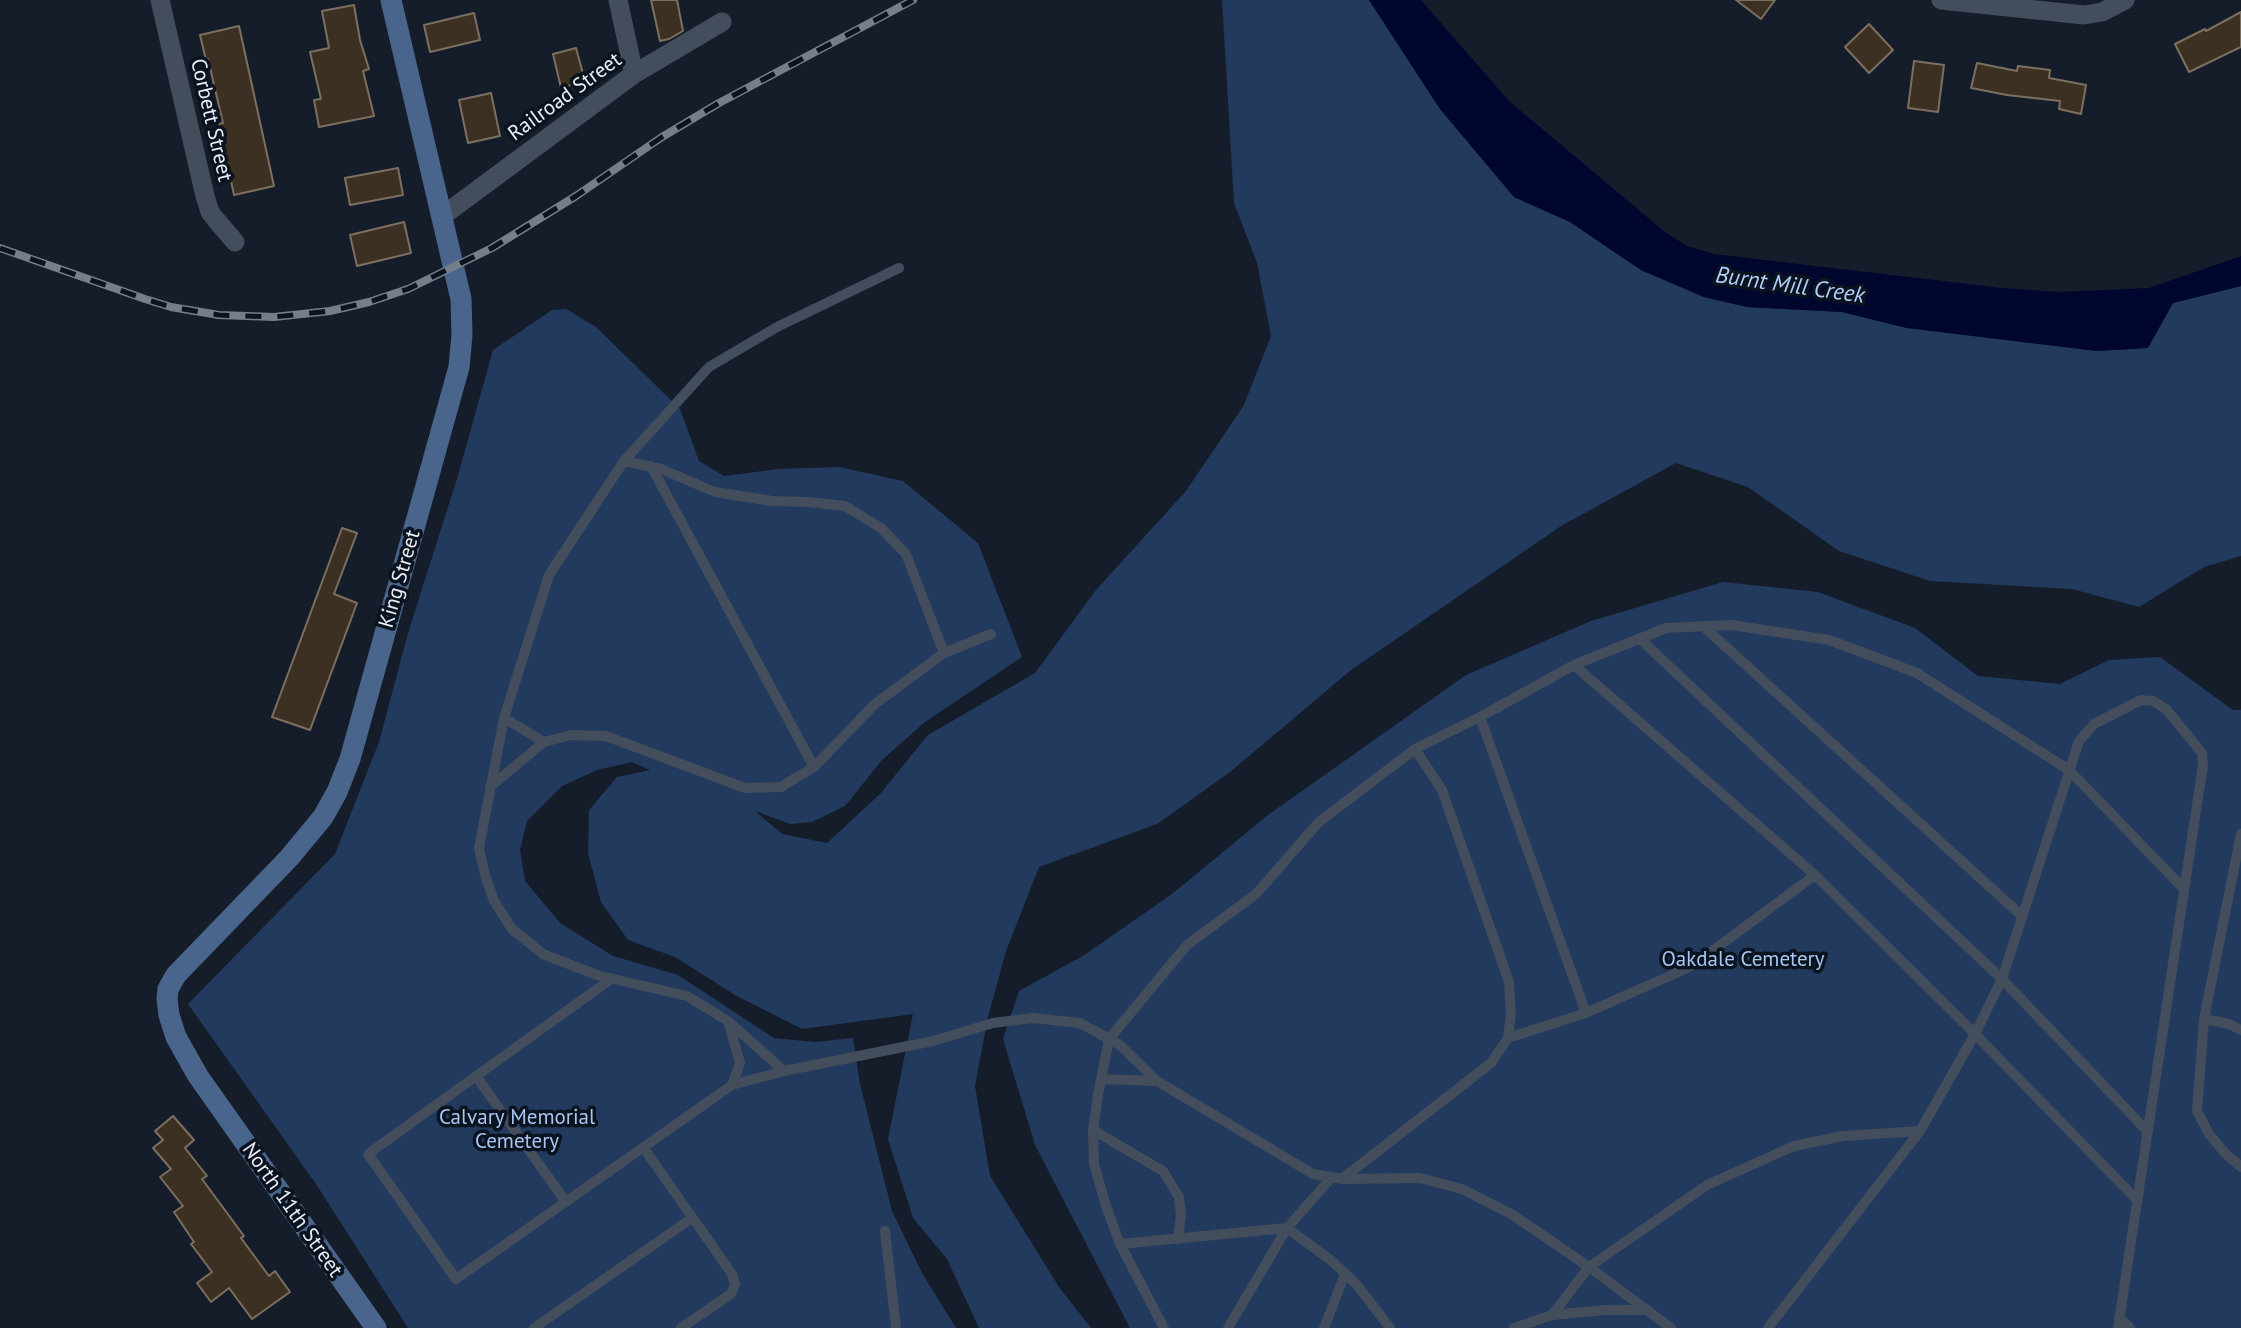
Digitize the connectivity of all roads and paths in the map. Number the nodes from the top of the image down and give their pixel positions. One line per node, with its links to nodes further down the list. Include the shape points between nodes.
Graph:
1 (160, 0): 9 (street, Corbett Street, via 205,196 210,212)
2 (391, 0): 8 (street, King Street)
3 (618, 0): 7 (street)
4 (1941, 0): 5 (street, via 2084,15)
5 (2125, 0)
6 (722, 22): 7 (street, Railroad Street)
7 (634, 74): 8 (street, Railroad Street)
8 (441, 217): 43 (street, King Street, via 461,299 459,367 350,759 323,817 168,989 176,1037)
9 (235, 242)
10 (899, 268): 11 (lane, via 777,327 709,367)
11 (624, 461): 12 (lane); 18 (lane, via 549,575)
12 (651, 466): 16 (lane, via 715,492 845,506 881,528 906,554); 22 (lane)
13 (1703, 626): 15 (lane, via 1666,628); 23 (lane, via 1732,625 1829,640 1917,673); 28 (lane)
14 (991, 634): 16 (lane)
15 (1639, 638): 17 (lane); 30 (lane)
16 (944, 653): 22 (lane, via 875,704)
17 (1574, 665): 19 (lane); 26 (lane)
18 (504, 718): 20 (lane); 24 (lane)
19 (1480, 718): 21 (lane); 31 (lane)
20 (544, 742): 22 (lane, via 571,735 606,736 745,788 781,787); 24 (lane)
21 (1415, 749): 36 (lane, via 1442,790 1509,982); 37 (lane, via 1319,822 1256,894 1186,946)
22 (814, 767)
23 (2069, 771): 27 (lane); 27 (lane, via 2079,741 2094,724 2141,700 2166,709 2202,752); 28 (lane)
24 (490, 787): 29 (lane, via 479,848 494,901 512,929 543,954)
25 (2241, 834): 32 (lane)
26 (1815, 875): 31 (lane, via 1692,965); 35 (lane)
27 (2184, 889): 46 (lane)
28 (2022, 916): 30 (lane)
29 (611, 979): 33 (lane, via 687,996); 39 (lane)
30 (2002, 979): 35 (lane); 46 (lane)
31 (1586, 1013): 36 (lane)
32 (2204, 1019): 34 (lane); 48 (lane, via 2197,1111 2209,1134)
33 (729, 1021): 38 (lane); 42 (lane, via 740,1063)
34 (2241, 1030)
35 (1975, 1034): 45 (lane); 50 (lane)
36 (1508, 1038): 49 (lane, via 1491,1063)
37 (1109, 1039): 38 (lane, via 1080,1023 1034,1018); 40 (lane); 41 (lane)
38 (784, 1071): 42 (lane)
39 (476, 1076): 51 (lane); 51 (lane, via 368,1154 456,1279)
40 (1101, 1079): 41 (lane); 44 (lane)
41 (1157, 1081): 49 (lane, via 1313,1174)
42 (732, 1085): 47 (lane)
43 (208, 1091): 62 (street, North 11th Street)
44 (1093, 1130): 55 (lane, via 1163,1171 1179,1197); 56 (lane, via 1094,1164)
45 (1920, 1130): 57 (lane, via 1843,1136 1794,1146 1707,1185); 72 (lane)
46 (2148, 1132): 50 (lane)
47 (643, 1147): 51 (lane); 52 (lane)
48 (2241, 1167)
49 (1337, 1178): 53 (lane); 57 (lane, via 1419,1178 1462,1189 1513,1215)
50 (2137, 1200): 61 (lane)
51 (566, 1202)
52 (692, 1218): 63 (lane); 64 (lane, via 735,1284 731,1294)
53 (1287, 1228): 55 (lane); 58 (lane); 67 (lane)
54 (885, 1231): 65 (lane)
55 (1178, 1239): 56 (lane)
56 (1120, 1244): 66 (lane)
57 (1589, 1268): 59 (lane); 60 (lane)
58 (1345, 1274): 68 (lane); 69 (lane)
59 (1648, 1310): 60 (lane); 71 (lane)
60 (1552, 1315): 70 (lane)
61 (2119, 1323): 73 (lane)
62 (376, 1328)
63 (534, 1328)
64 (681, 1328)
65 (896, 1328)
66 (1164, 1328)
67 (1228, 1328)
68 (1324, 1328)
69 (1390, 1328)
70 (1514, 1328)
71 (1671, 1328)
72 (1768, 1328)
73 (2130, 1328)

